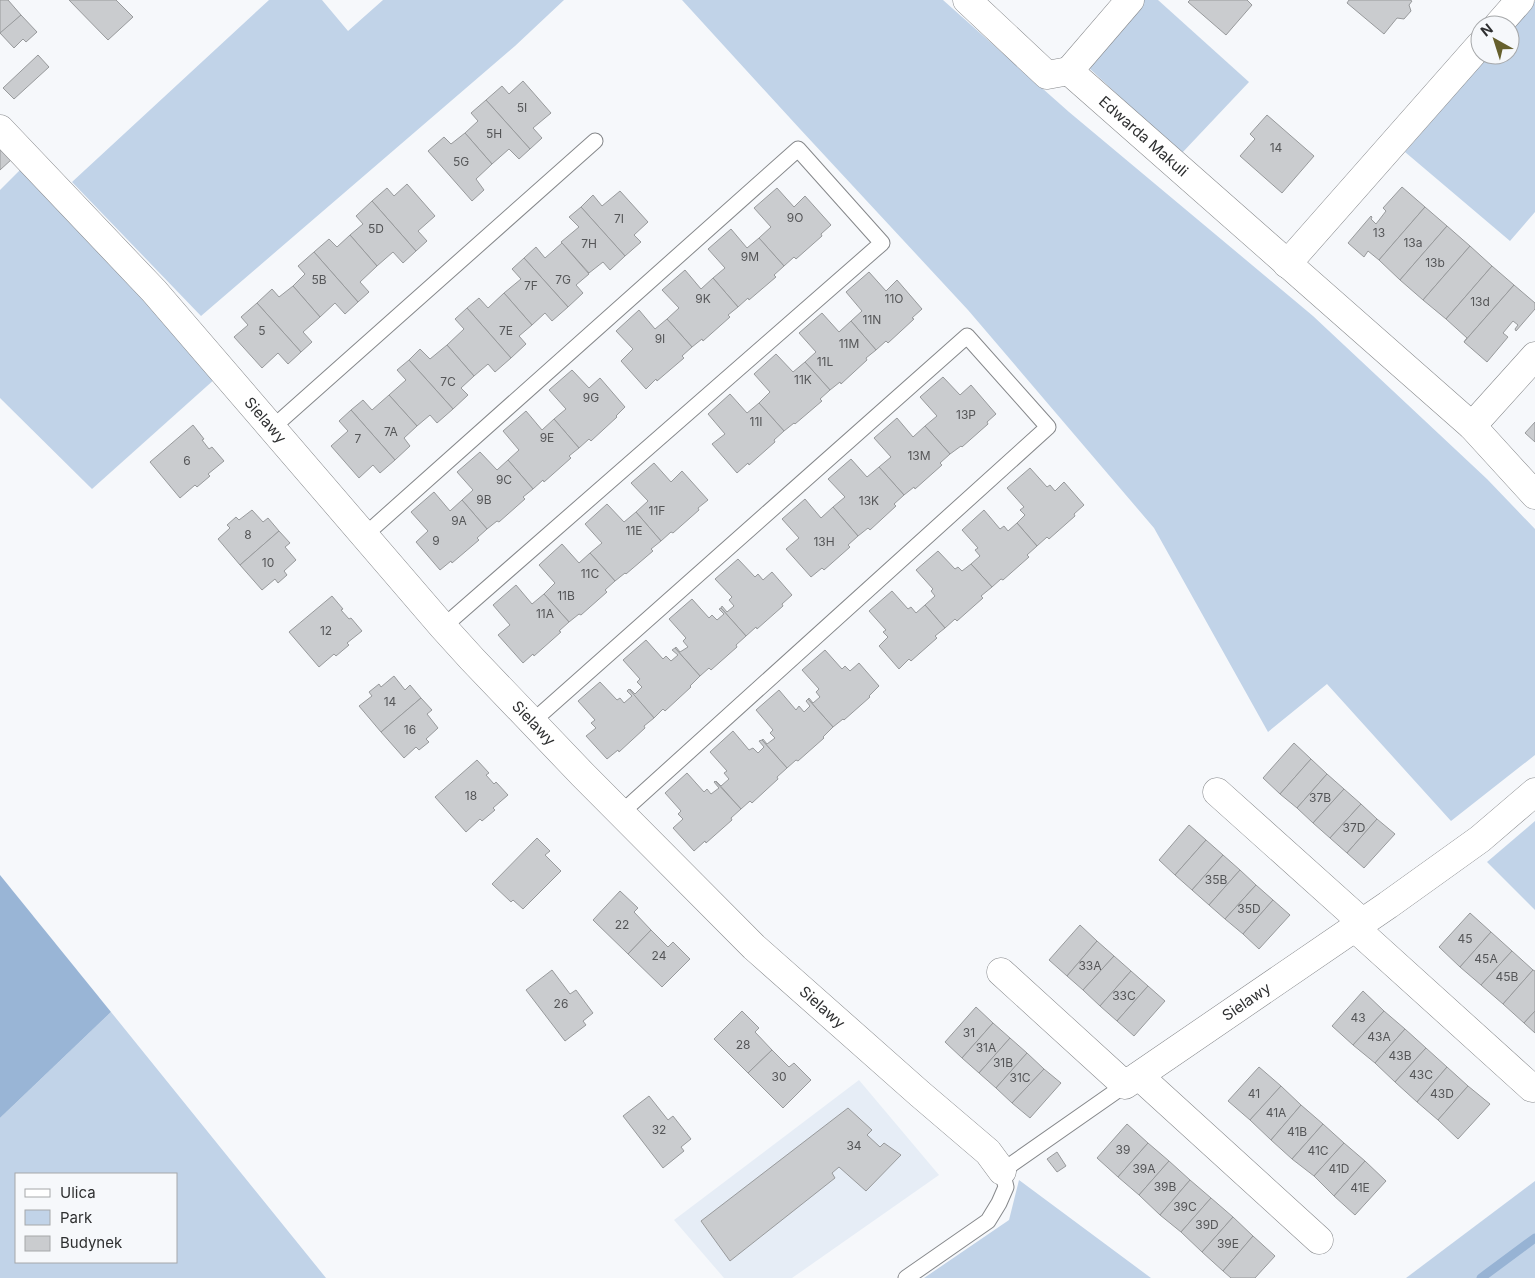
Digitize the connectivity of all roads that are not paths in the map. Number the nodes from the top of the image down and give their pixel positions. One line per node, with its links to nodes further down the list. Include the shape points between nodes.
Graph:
1 (967, 0): 6 (street, via 1047,75)
2 (1130, 0): 6 (street)
3 (1520, 0): 4 (street)
4 (1507, 15)
5 (1470, 56): 9 (street)
6 (1069, 71): 9 (street, Edwarda Makuli)
7 (0, 129): 12 (street, Sielawy, via 154,291)
8 (595, 141): 12 (lane)
9 (1287, 264): 11 (street, Edwarda Makuli)
10 (1535, 356): 11 (street)
11 (1472, 426): 13 (street, Edwarda Makuli)
12 (271, 428): 14 (street, Sielawy)
13 (1535, 495)
14 (365, 535): 15 (street, Sielawy); 15 (lane, via 798,149 882,243)
15 (443, 627): 16 (street, Sielawy)
16 (532, 722): 19 (street, Sielawy); 19 (lane, via 967,336 1048,427)
17 (1216, 792): 20 (street)
18 (1535, 792): 20 (street, Sielawy, via 1480,840)
19 (621, 813): 24 (street, Sielawy, via 754,947 988,1152)
20 (1358, 925): 22 (street, Sielawy); 23 (street)
21 (1001, 972): 22 (street)
22 (1132, 1080): 24 (lane, Sielawy); 25 (street)
23 (1532, 1088)
24 (1002, 1171): 26 (lane, via 1006,1187 988,1221)
25 (1318, 1240)
26 (906, 1278)

